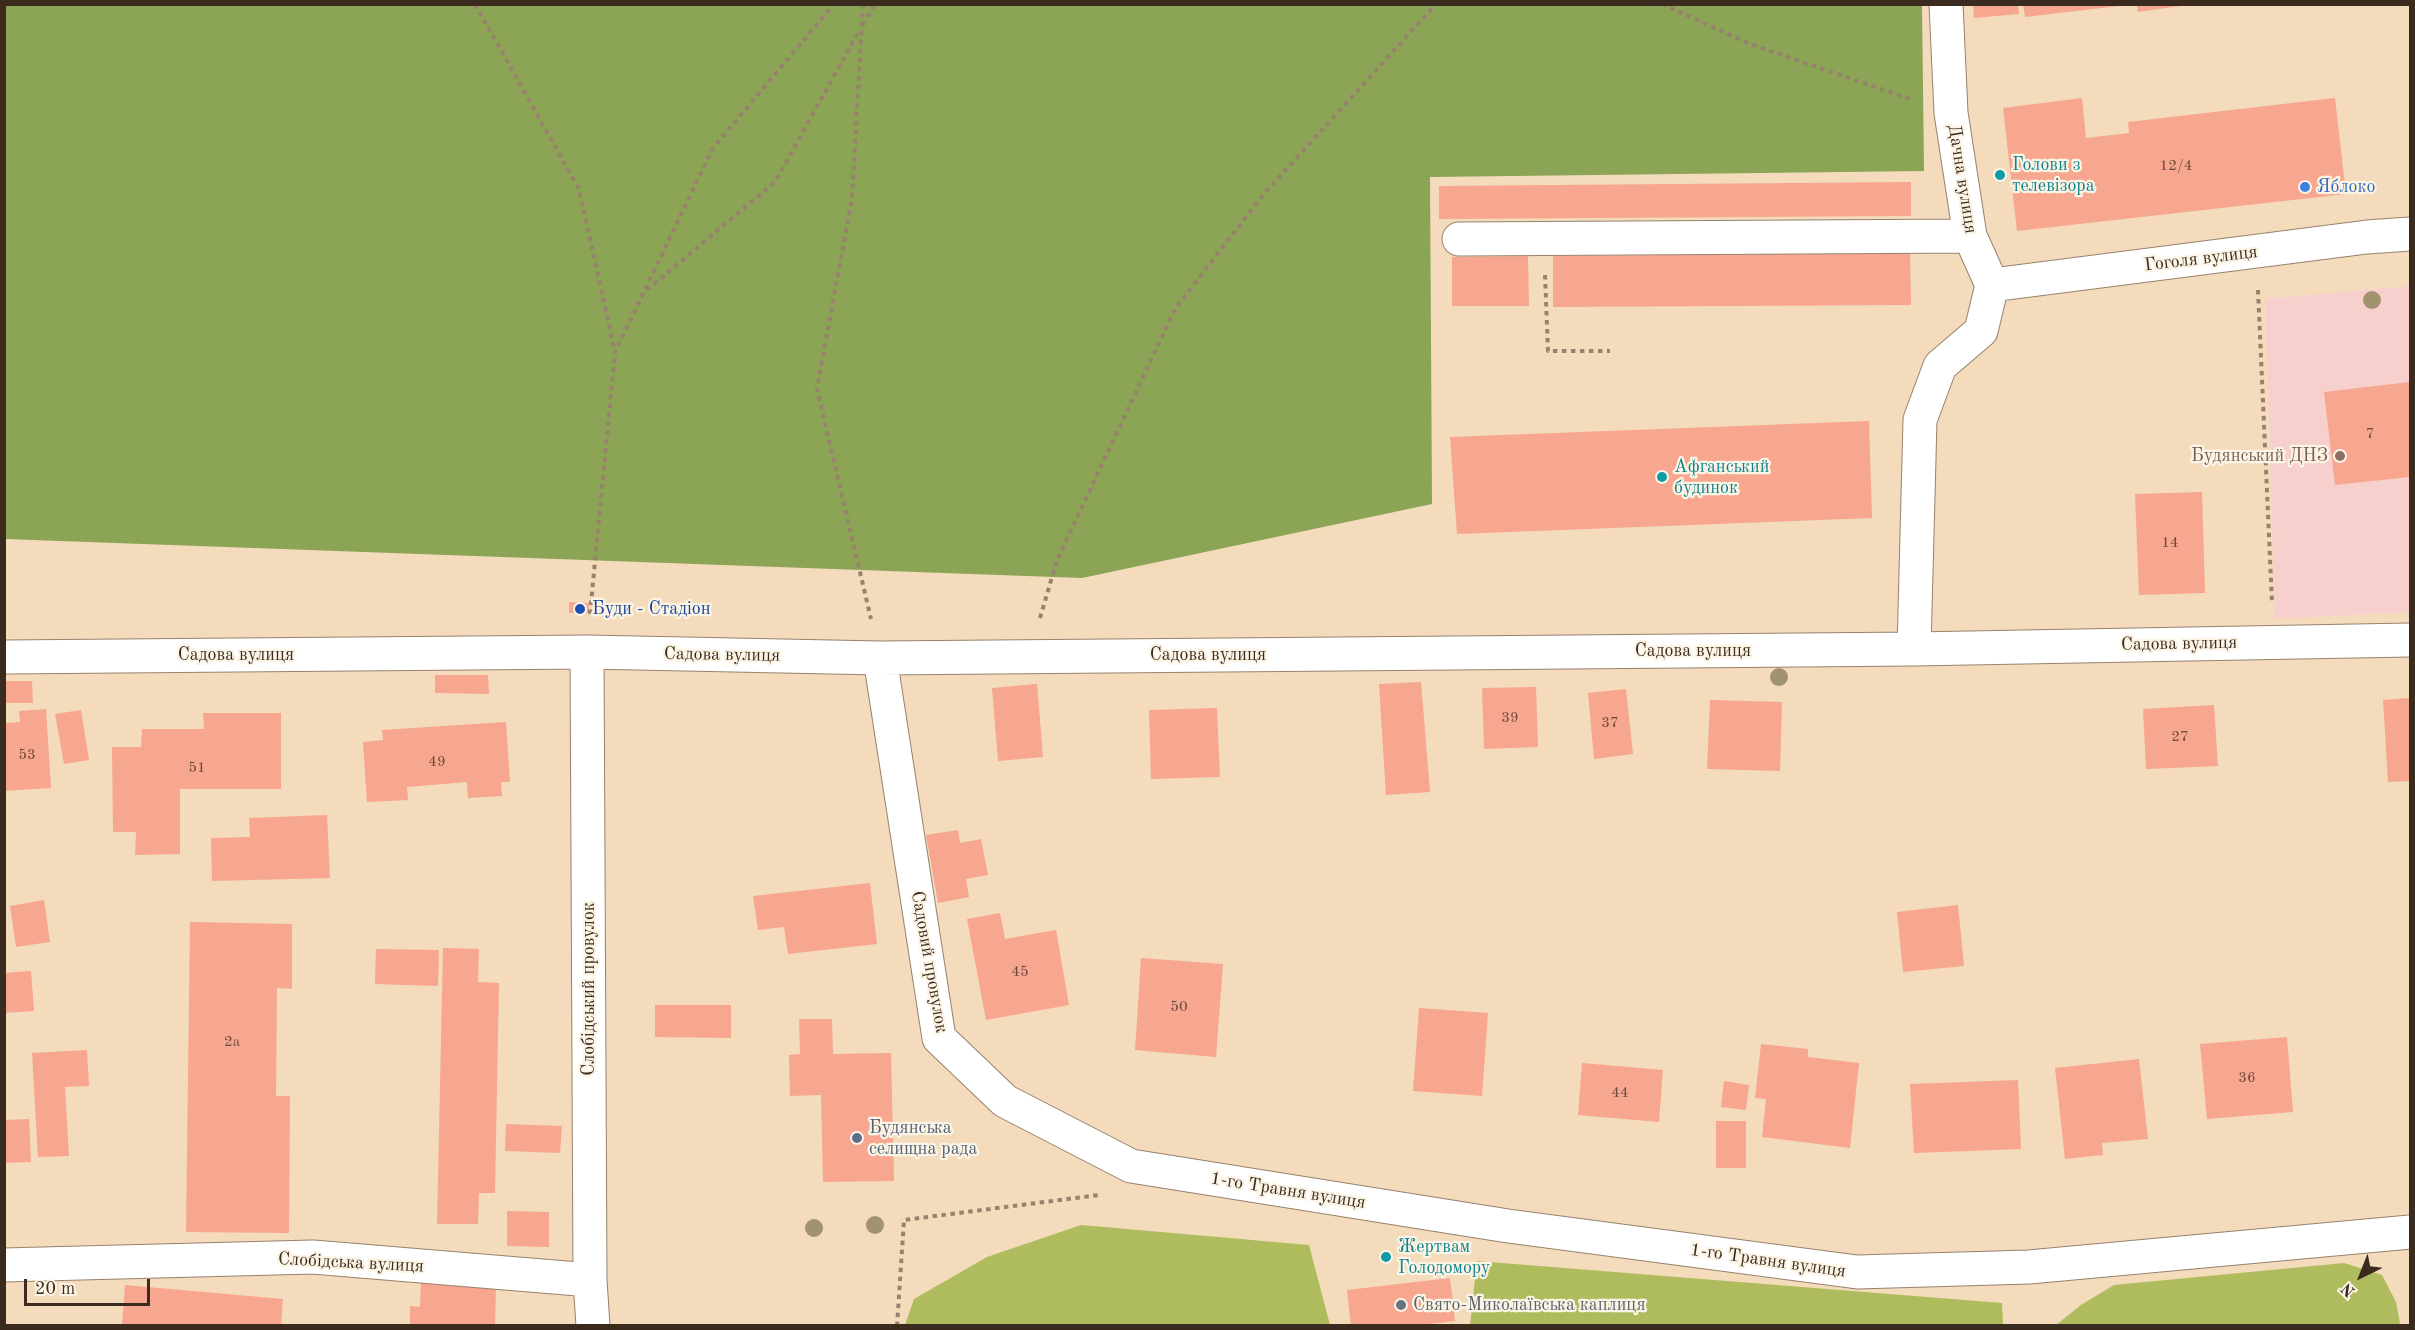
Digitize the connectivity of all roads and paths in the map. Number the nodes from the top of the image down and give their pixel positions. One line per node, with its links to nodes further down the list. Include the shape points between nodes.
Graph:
1 (475, 4): 18 (path, via 579,189)
2 (834, 4): 16 (path, via 713,148)
3 (863, 4): 8 (path)
4 (874, 4): 8 (path)
5 (1436, 4): 24 (path, via 1263,195 1175,309 1057,560)
6 (1662, 4): 9 (path, via 1750,44)
7 (1946, 4): 9 (street, Дачна вулиця)
8 (861, 28): 16 (path, via 775,182); 25 (path, via 852,198 817,389)
9 (1951, 113): 11 (street, Дачна вулиця)
10 (2410, 234): 14 (street, Гоголя вулиця)
11 (1970, 236): 12 (street); 15 (street, Дачна вулиця)
12 (1544, 238): 13 (street); 17 (path, via 1548,351)
13 (1459, 239)
14 (2256, 253): 15 (street, Гоголя вулиця); 20 (path)
15 (1992, 285): 21 (street, via 1981,331 1940,366 1920,420)
16 (644, 293): 18 (path)
17 (1610, 351)
18 (615, 352): 22 (path)
19 (2410, 640): 20 (street, Садова вулиця)
20 (2274, 642): 21 (street, Садова вулиця)
21 (1914, 649): 24 (street, Садова вулиця)
22 (587, 652): 23 (street, Садова вулиця); 25 (street, Садова вулиця); 30 (street, Слобідський провулок)
23 (4, 657)
24 (1029, 657): 25 (street, Садова вулиця)
25 (880, 658): 26 (street, Садовий провулок, via 939,1038 1005,1101)
26 (1131, 1166): 28 (street, 1-го Травня вулиця, via 1508,1226 1857,1272 2029,1267)
27 (1102, 1194): 32 (path, via 904,1220)
28 (2410, 1232)
29 (4, 1265): 30 (street, Слобідська вулиця, via 313,1257)
30 (590, 1280): 31 (street, Слобідський провулок)
31 (593, 1326)
32 (897, 1326)

